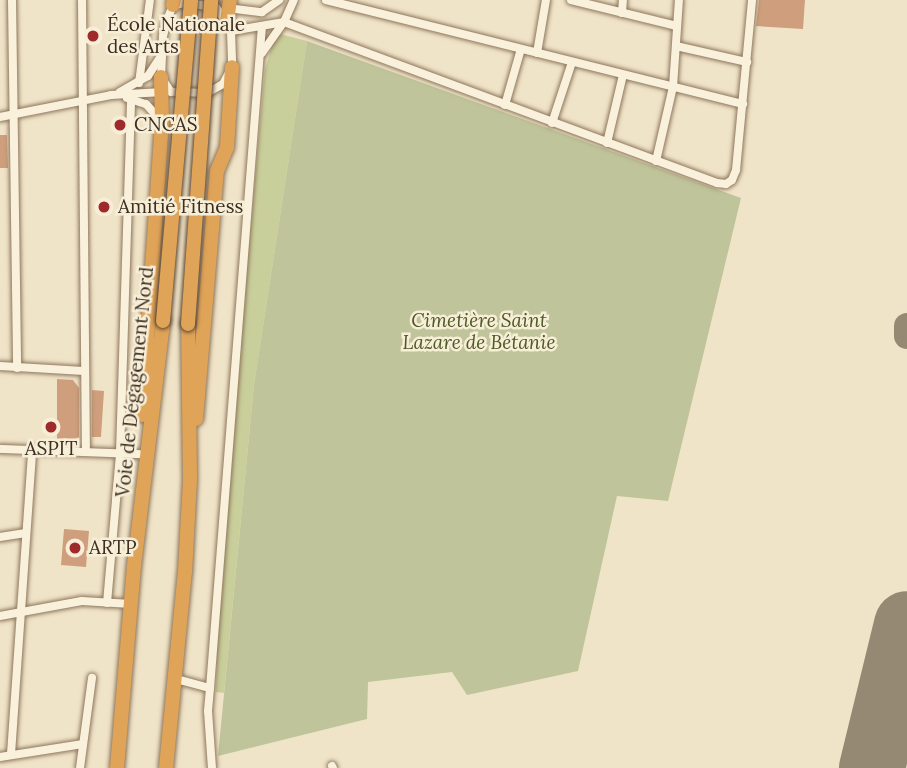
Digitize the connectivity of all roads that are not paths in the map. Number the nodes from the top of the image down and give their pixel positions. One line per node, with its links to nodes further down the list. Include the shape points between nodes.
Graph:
1 (12, 0): 37 (street)
2 (82, 0): 34 (street)
3 (150, 0): 29 (street)
4 (191, 0): 52 (highway, Voie de Dégagement Nord, bridge, via 163,321)
5 (279, 0): 15 (street, via 262,12)
6 (294, 0): 17 (street)
7 (326, 0): 14 (street)
8 (545, 0): 23 (street)
9 (571, 0): 16 (street)
10 (623, 0): 16 (street)
11 (679, 0): 19 (street)
12 (752, 0): 26 (street)
13 (174, 3): 15 (street); 24 (street)
14 (348, 3): 21 (street)
15 (224, 11): 18 (street); 27 (street); 51 (highway, bridge, via 188,324)
16 (622, 13): 19 (street)
17 (284, 22): 18 (street); 22 (street); 35 (street)
18 (262, 26): 22 (street)
19 (677, 26): 20 (street)
20 (676, 46): 26 (street); 31 (street)
21 (521, 49): 23 (street); 35 (street)
22 (262, 53): 61 (street, via 251,135)
23 (537, 53): 25 (street)
24 (161, 56): 29 (street); 30 (street)
25 (572, 62): 28 (street); 40 (street)
26 (747, 62): 36 (street)
27 (232, 67): 30 (street, via 223,84 207,93); 51 (highway, via 227,147 217,171)
28 (623, 75): 31 (street); 41 (street)
29 (139, 83): 32 (street)
30 (164, 87): 32 (street); 39 (highway)
31 (673, 87): 36 (street); 42 (street)
32 (111, 95): 33 (street); 34 (street)
33 (131, 99): 39 (street, via 146,104); 49 (street)
34 (82, 101): 37 (street); 45 (street)
35 (505, 104): 40 (street)
36 (743, 104): 42 (street, via 732,180 717,183)
37 (12, 115): 38 (street); 44 (street)
38 (0, 117)
39 (162, 122): 50 (highway)
40 (552, 123): 41 (street)
41 (607, 143): 42 (street)
42 (656, 161)
43 (0, 366): 44 (street)
44 (17, 368): 45 (street)
45 (84, 371): 48 (street)
46 (0, 449): 47 (street)
47 (32, 450): 48 (street); 53 (street)
48 (86, 452): 49 (street)
49 (120, 453): 50 (street); 55 (street)
50 (139, 454): 52 (highway)
51 (190, 479): 60 (highway)
52 (140, 509): 56 (highway, Voie de Dégagement Nord)
53 (26, 533): 54 (street); 57 (street)
54 (0, 537)
55 (107, 603): 56 (street); 57 (street, via 82,601)
56 (131, 604): 66 (highway, Voie de Dégagement Nord)
57 (20, 612): 58 (street); 63 (street)
58 (0, 616)
59 (92, 678): 62 (street)
60 (176, 679): 61 (street); 67 (highway)
61 (210, 688): 68 (street)
62 (83, 744): 63 (street); 65 (street)
63 (11, 754): 64 (street)
64 (0, 757)
65 (80, 768)
66 (117, 768)
67 (166, 768)
68 (212, 768)

